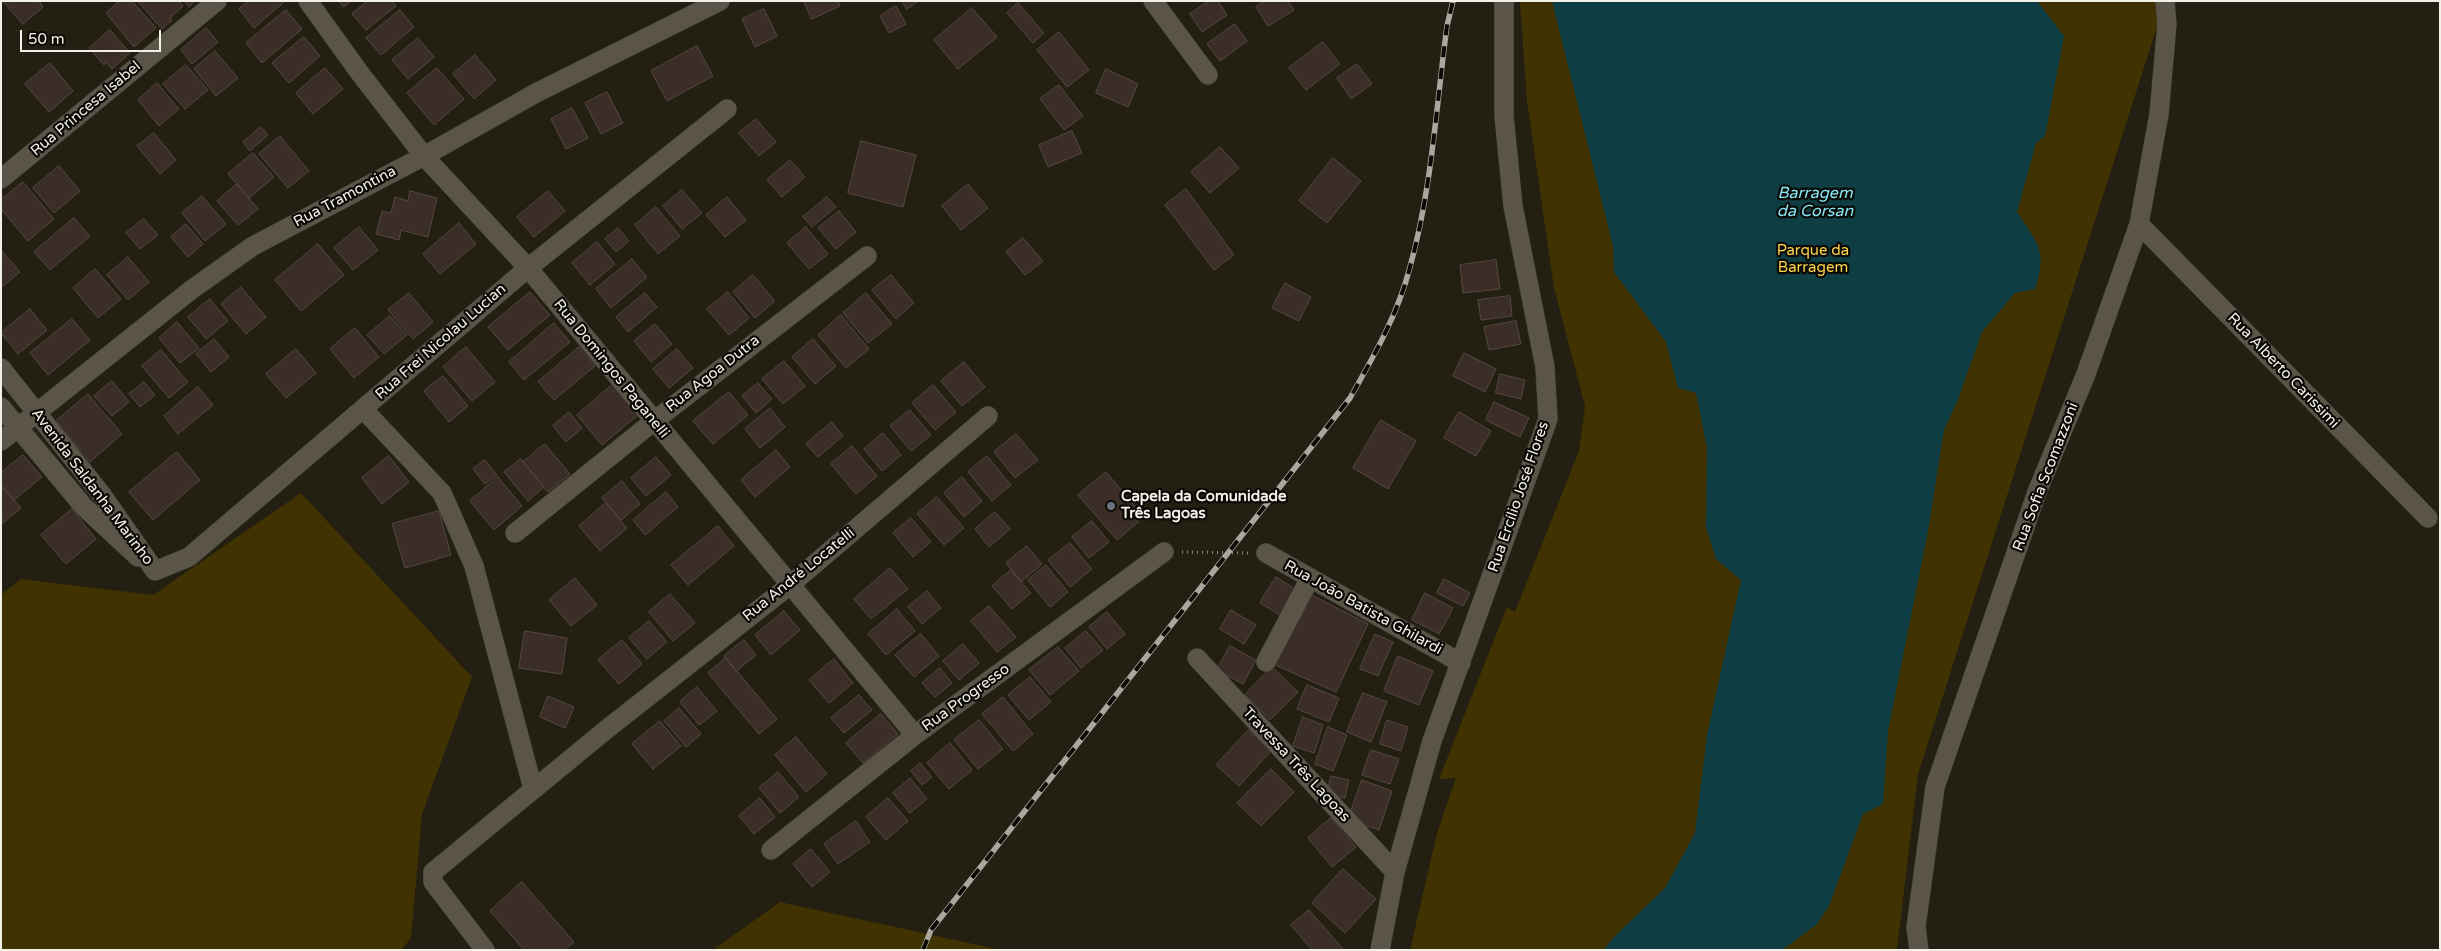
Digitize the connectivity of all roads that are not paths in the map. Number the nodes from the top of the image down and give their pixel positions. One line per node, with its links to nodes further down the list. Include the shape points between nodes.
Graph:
1 (217, 1): 11 (street, Rua Princesa Isabel)
2 (308, 1): 10 (street, Rua Domingos Paganelli)
3 (720, 1): 7 (street, Rua Tramontina)
4 (1153, 1): 8 (street)
5 (1504, 1): 32 (street, Rua Ercílio José Flores, via 1506,134 1513,206 1545,367 1548,419)
6 (2166, 1): 12 (street, Rua Sofia Scomazzoni, via 2159,114)
7 (694, 8): 10 (street, Rua Tramontina)
8 (1208, 75)
9 (727, 109): 14 (street, Rua Frei Nicolau Lucian)
10 (424, 156): 14 (street, Rua Domingos Paganelli); 18 (street, Rua Tramontina, via 252,246 191,290)
11 (1, 179)
12 (2139, 224): 23 (street, Rua Alberto Carissimi); 39 (street, Rua Sofia Scomazzoni, via 2089,365 2038,492 1934,787 1916,926)
13 (867, 256): 20 (street, Rua Agoa Dutra)
14 (528, 268): 17 (street, Rua Frei Nicolau Lucian); 20 (street, Rua Domingos Paganelli)
15 (1, 368): 18 (street, Avenida Saldanha Marinho)
16 (1, 407): 21 (street, Avenida Saldanha Marinho)
17 (363, 409): 27 (street, Rua Frei Nicolau Lucian, via 189,558); 34 (street, via 442,493 474,566)
18 (38, 414): 21 (street, Rua Tramontina); 27 (street, Avenida Saldanha Marinho, via 102,495)
19 (988, 416): 29 (street, Rua André Locatelli)
20 (654, 421): 24 (street, Rua Agoa Dutra); 29 (street, Rua Domingos Paganelli)
21 (17, 427): 22 (street, Rua Tramontina); 27 (street, Avenida Saldanha Marinho, via 84,507)
22 (1, 441)
23 (2428, 518)
24 (515, 533)
25 (1164, 552): 33 (street, Rua Progresso)
26 (1259, 553): 28 (street, Rua João Batista Ghilardi)
27 (155, 571)
28 (1310, 578): 31 (street); 32 (street, Rua João Batista Ghilardi)
29 (790, 585): 33 (street, Rua Domingos Paganelli); 34 (street, Rua André Locatelli)
30 (1197, 658): 36 (street, Travessa Três Lagoas)
31 (1266, 662)
32 (1461, 663): 36 (street, Rua Ercílio José Flores, via 1432,741)
33 (915, 736): 35 (street, Rua Progresso)
34 (533, 789): 37 (street, Rua André Locatelli, via 433,872 433,882)
35 (771, 850)
36 (1395, 872): 38 (street, Rua Ercílio José Flores)
37 (485, 950)
38 (1380, 950)
39 (1920, 950)

